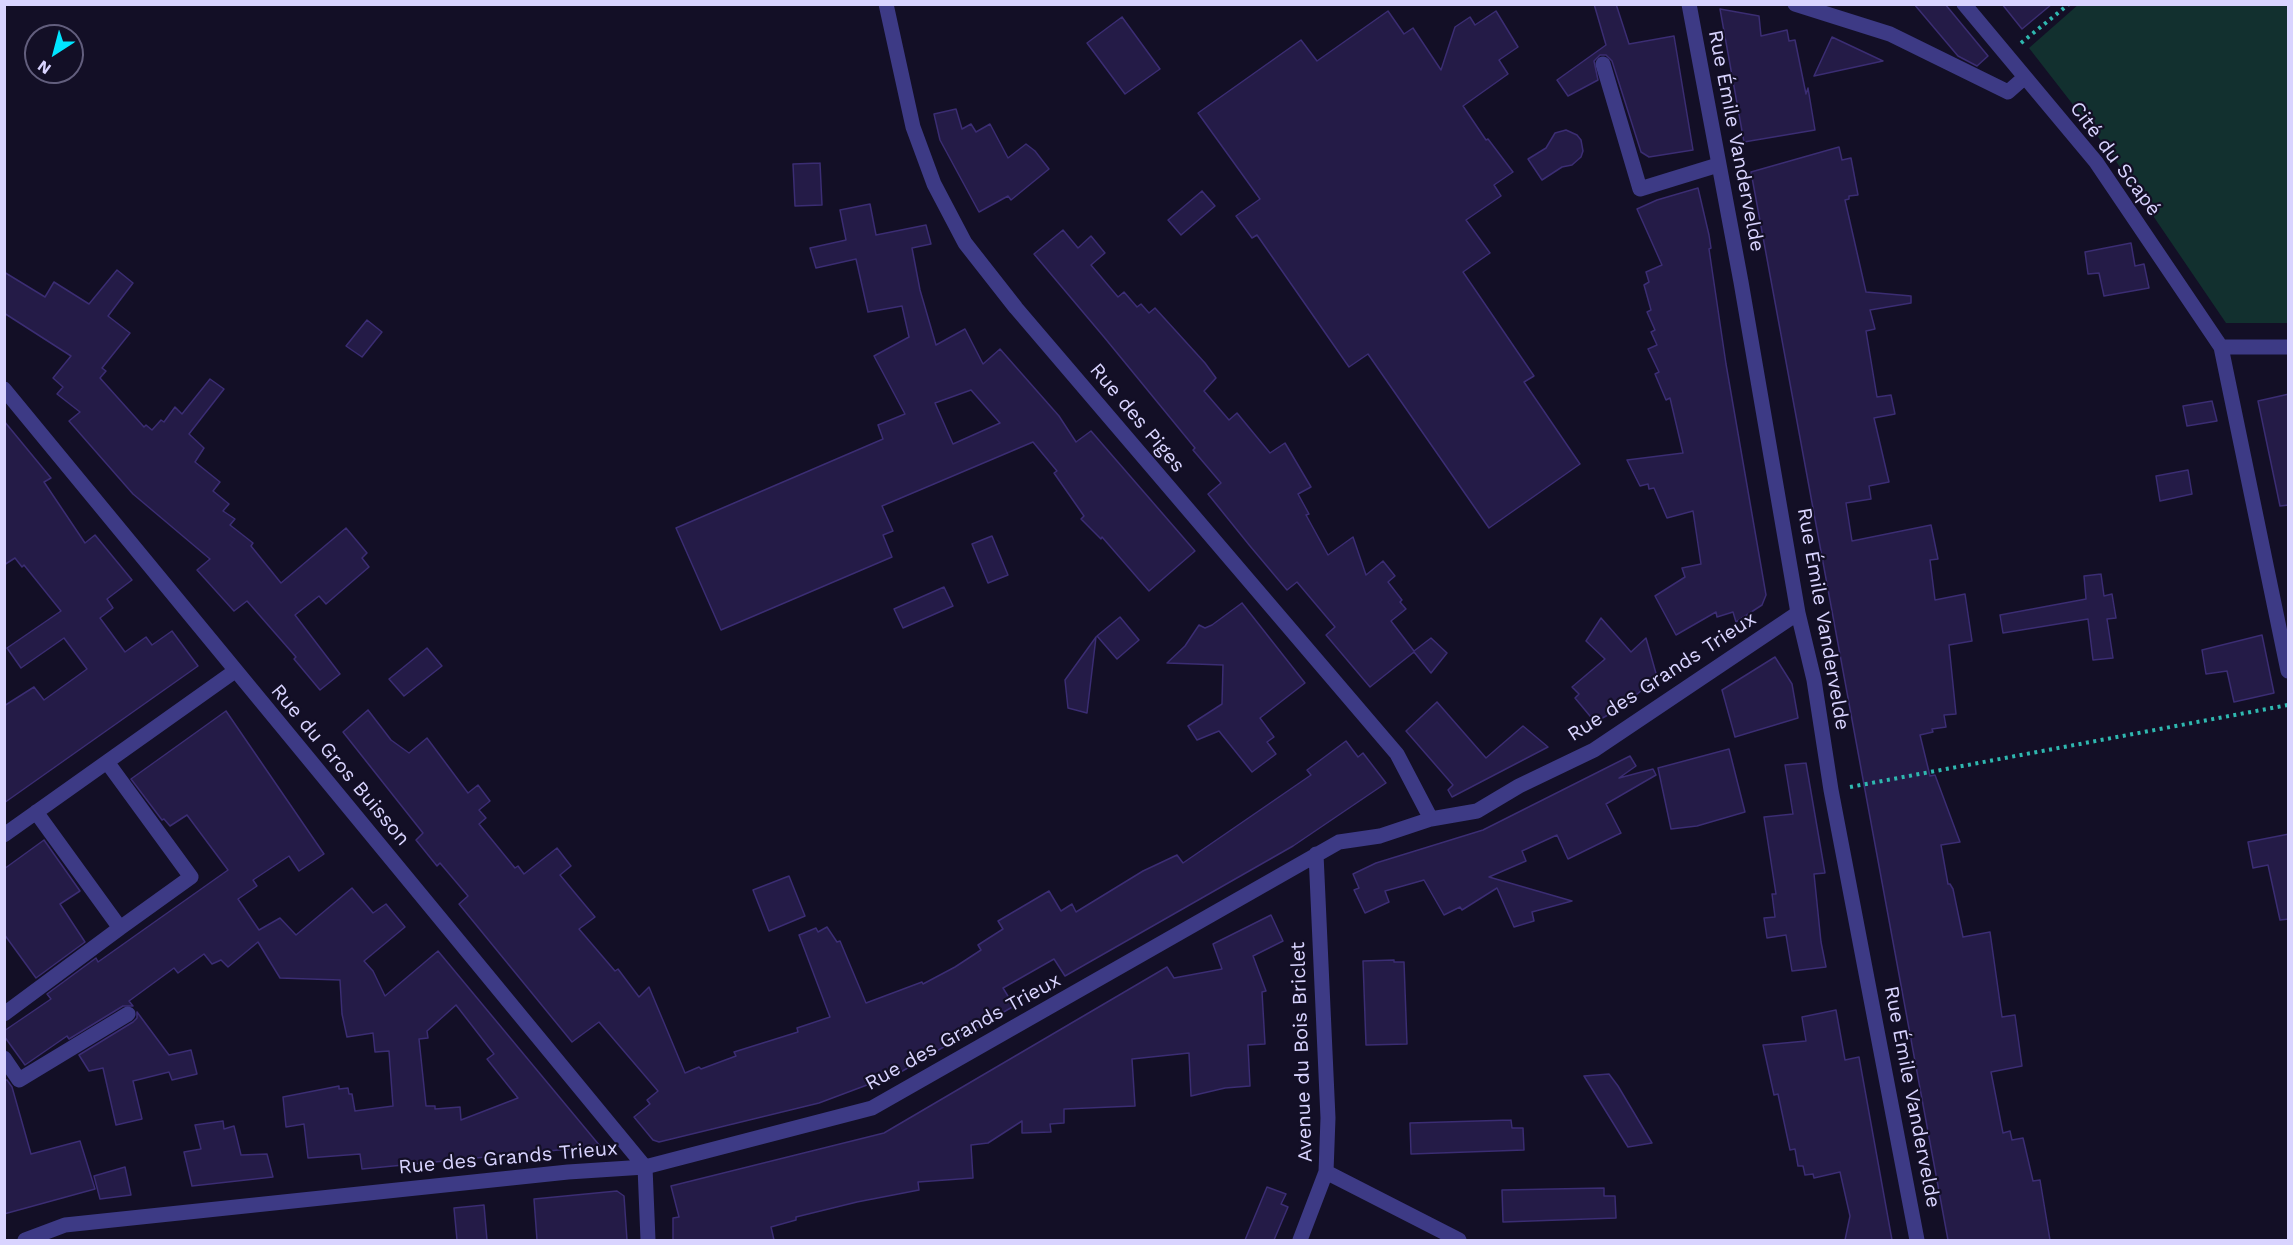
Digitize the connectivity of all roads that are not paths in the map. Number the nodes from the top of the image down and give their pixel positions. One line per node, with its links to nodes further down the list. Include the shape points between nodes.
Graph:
1 (886, 4): 16 (street, Rue des Piges, via 913,127 934,184 965,243 1016,308 1397,754)
2 (1689, 4): 7 (street, Rue Émile Vandervelde)
3 (1795, 4): 6 (street, via 1890,34 2008,92)
4 (1964, 4): 6 (street, Cité du Scapé)
5 (1603, 64): 7 (street, via 1640,189)
6 (2025, 77): 8 (street, Cité du Scapé, via 2096,162)
7 (1718, 165): 11 (street, Rue Émile Vandervelde)
8 (2221, 347): 9 (street); 13 (street)
9 (2289, 347)
10 (4, 389): 12 (street, Rue du Gros Buisson)
11 (1798, 613): 16 (street, Rue des Grands Trieux, via 1594,750 1477,811); 29 (street, Rue Émile Vandervelde, via 1814,680 1831,790)
12 (235, 671): 14 (street); 23 (street, Rue du Gros Buisson)
13 (2289, 671)
14 (107, 762): 15 (street); 19 (street, via 191,877)
15 (36, 812): 17 (street); 19 (street)
16 (1431, 819): 18 (street, Rue des Grands Trieux, via 1380,836 1339,842)
17 (4, 835)
18 (1316, 854): 23 (street, Rue des Grands Trieux, via 872,1108); 24 (street, Avenue du Bois Briclet, via 1329,1118)
19 (120, 928): 20 (street)
20 (4, 1014)
21 (128, 1014): 22 (street, via 19,1080)
22 (4, 1058)
23 (645, 1167): 25 (street, Rue des Grands Trieux, via 65,1226); 26 (street)
24 (1326, 1173): 27 (street); 28 (street, Avenue du Bois Briclet)
25 (25, 1240)
26 (648, 1240)
27 (1300, 1240)
28 (1459, 1240)
29 (1917, 1240)

